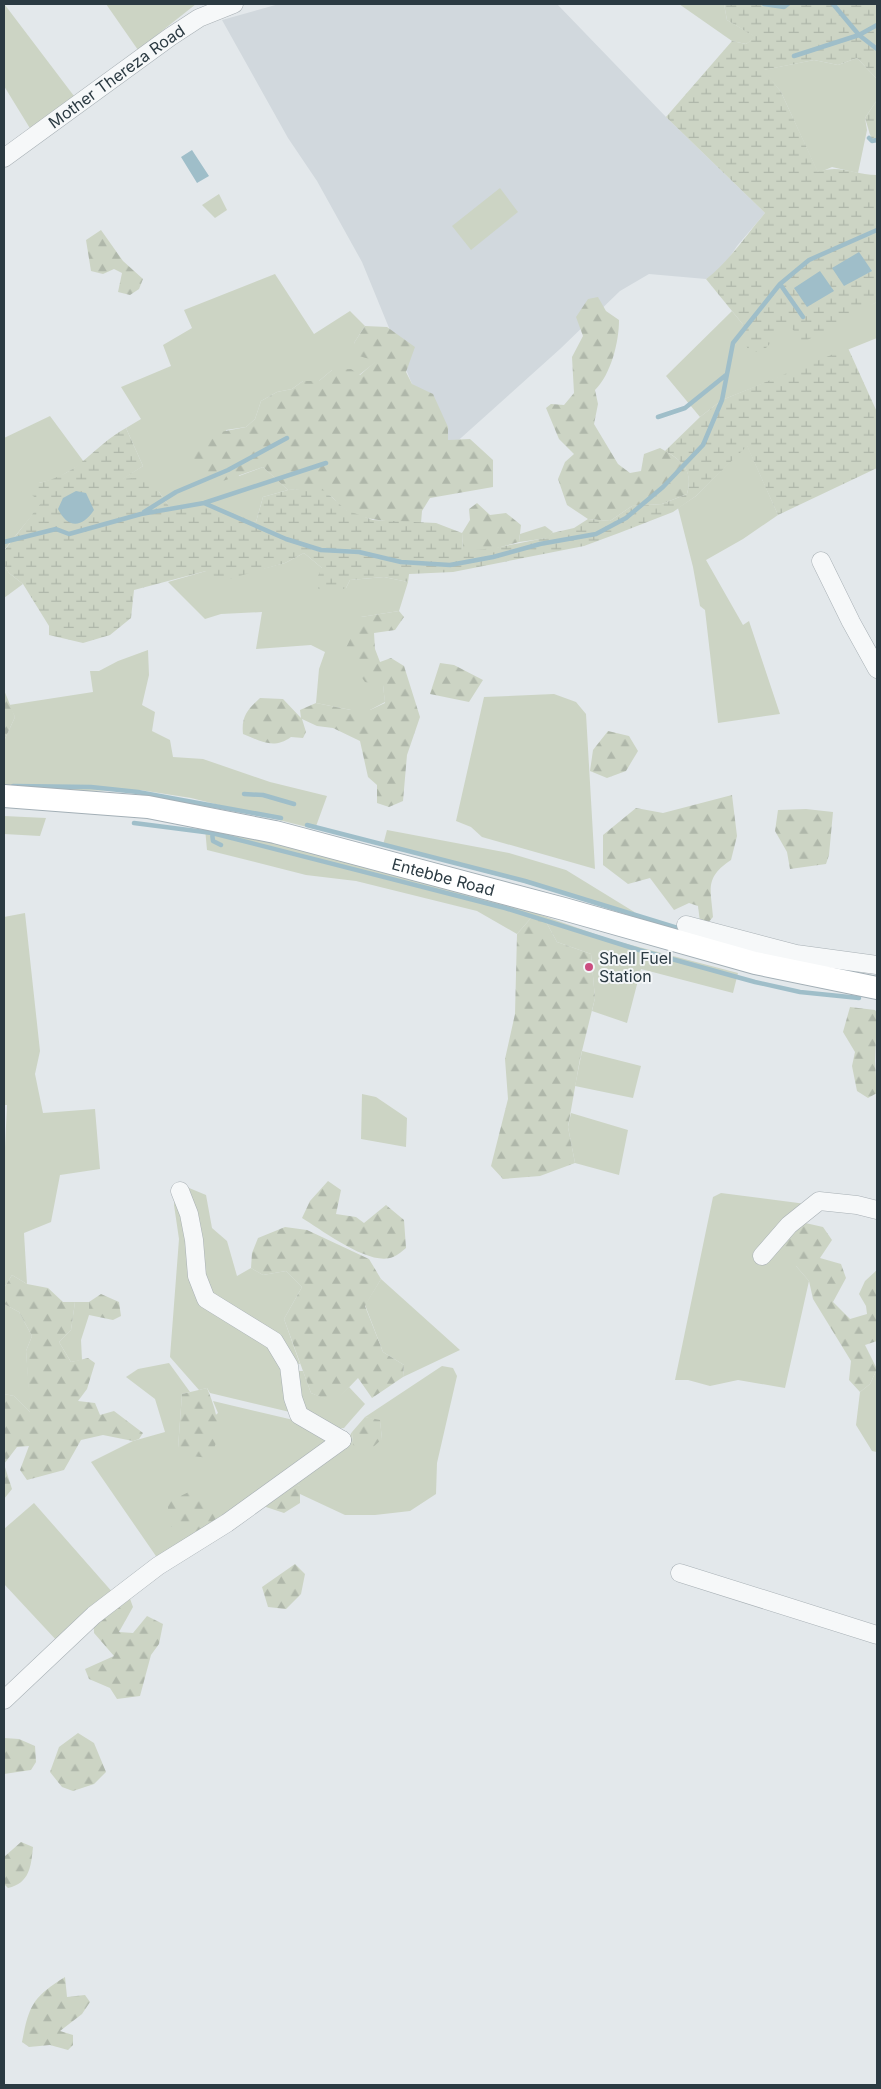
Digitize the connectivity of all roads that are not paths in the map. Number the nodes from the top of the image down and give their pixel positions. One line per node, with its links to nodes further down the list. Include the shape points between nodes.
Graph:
1 (234, 4): 2 (street, Mother Thereza Road, via 199,18 170,37)
2 (4, 158)
3 (821, 561): 4 (street)
4 (877, 669)
5 (4, 796): 8 (main road, Entebbe Road, via 148,807 275,832 755,963)
6 (686, 925): 7 (street, via 796,954)
7 (877, 965)
8 (877, 988)
9 (180, 1191): 14 (street, via 189,1214 197,1276 206,1299 274,1341 289,1366 299,1415 342,1440 108,1604)
10 (877, 1210): 11 (street, via 819,1201)
11 (762, 1256)
12 (680, 1573): 13 (street)
13 (877, 1635)
14 (4, 1700)

